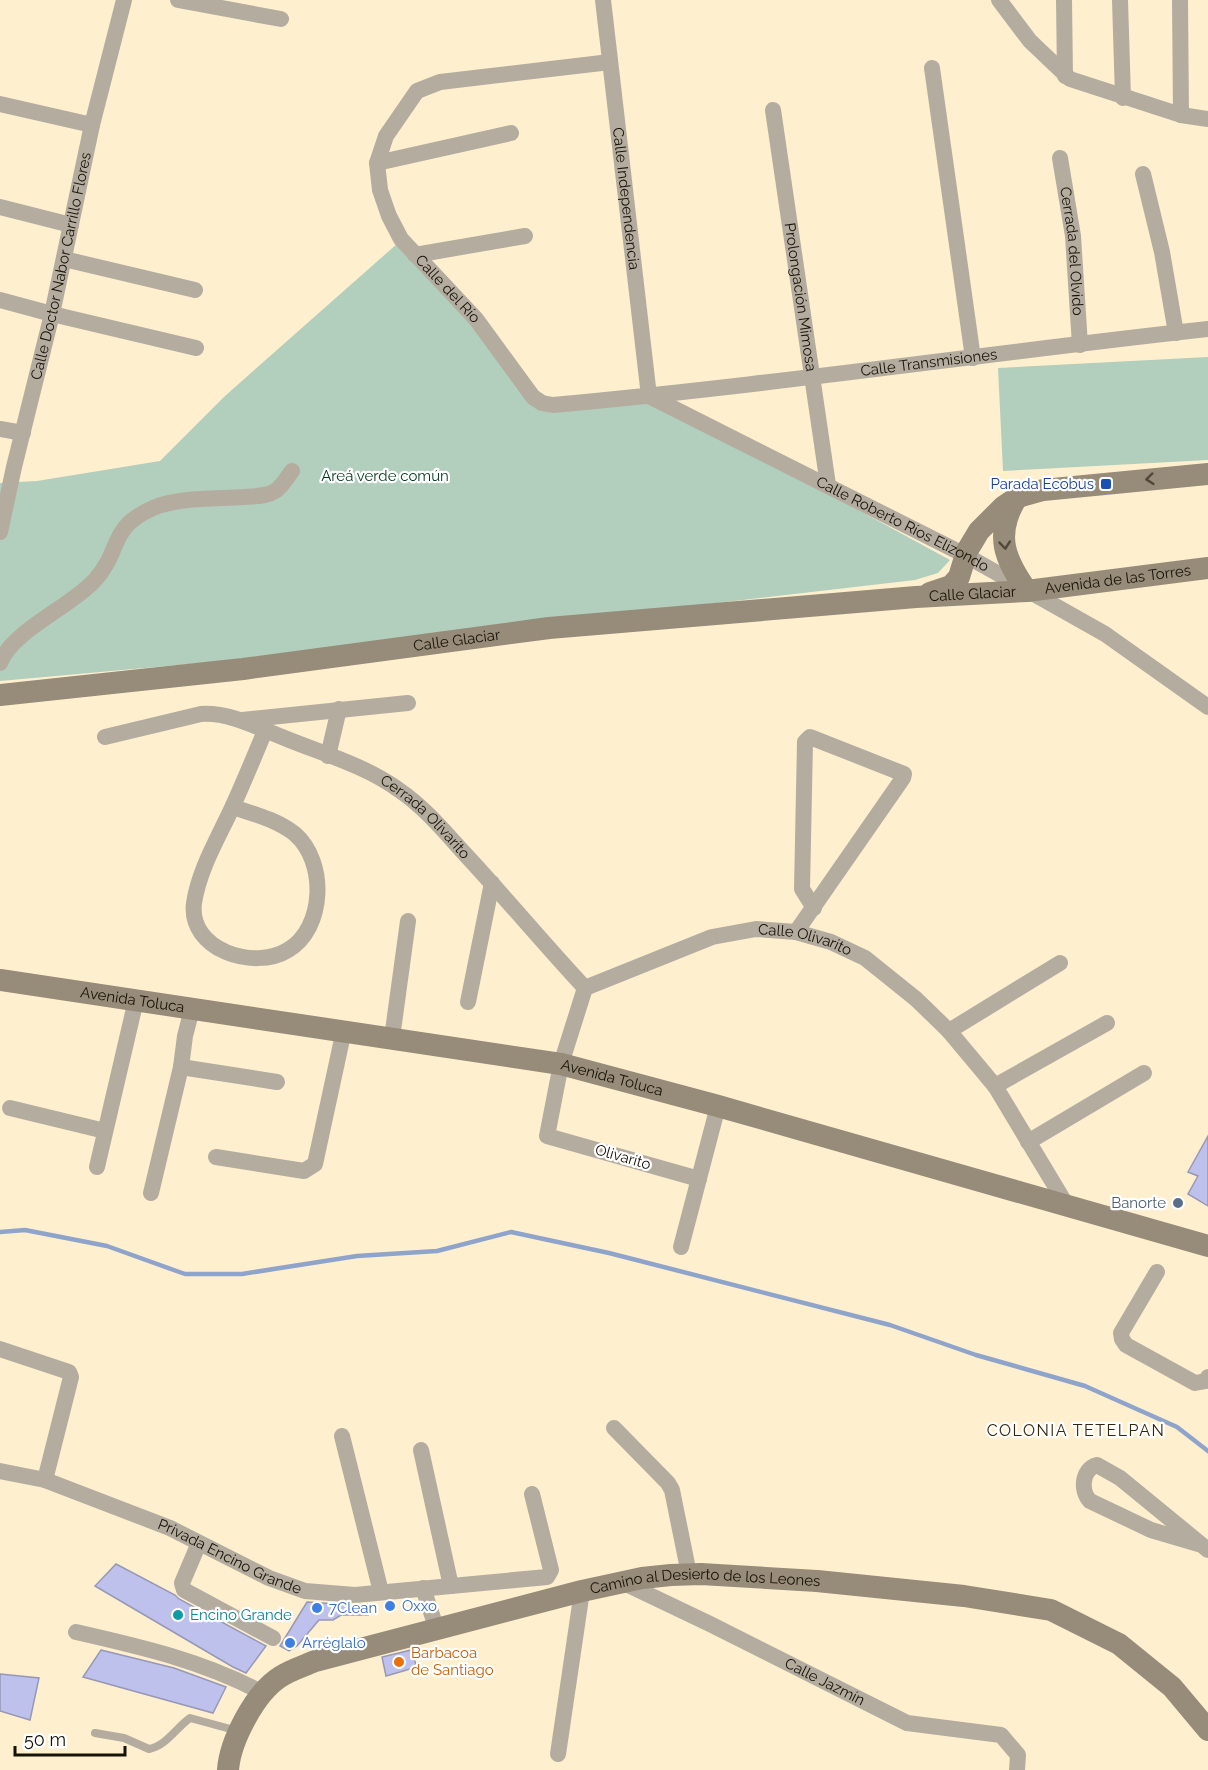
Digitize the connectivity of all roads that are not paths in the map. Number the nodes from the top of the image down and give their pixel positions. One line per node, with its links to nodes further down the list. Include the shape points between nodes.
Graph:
1 (124, 0): 18 (street, Calle Doctor Nabor Carrillo Flores)
2 (178, 0): 8 (street)
3 (603, 0): 10 (street, Calle Independencia)
4 (999, 0): 12 (street, via 1030,41)
5 (1064, 0): 12 (street)
6 (1120, 0): 13 (street)
7 (1180, 0): 16 (street)
8 (251, 7): 9 (street)
9 (281, 19)
10 (610, 62): 21 (street, Calle del Río, via 440,82 417,91 386,136); 37 (street, Calle Independencia)
11 (932, 68): 35 (street)
12 (1065, 76): 13 (street)
13 (1123, 98): 16 (street)
14 (0, 104): 18 (street)
15 (773, 110): 36 (street, Prolongación Mimosa)
16 (1181, 115): 17 (street)
17 (1208, 118)
18 (92, 126): 24 (street, Calle Doctor Nabor Carrillo Flores)
19 (511, 133): 21 (street)
20 (1060, 158): 33 (street, Cerrada del Olvido, via 1073,236)
21 (377, 163): 26 (street, Calle del Río, via 380,190 389,216)
22 (1143, 174): 32 (street)
23 (0, 207): 24 (street)
24 (71, 225): 27 (street, Calle Doctor Nabor Carrillo Flores)
25 (525, 236): 26 (street)
26 (415, 255): 37 (street, Calle del Río, via 476,320 533,397 542,403)
27 (64, 259): 28 (street); 30 (street, Calle Doctor Nabor Carrillo Flores)
28 (195, 290)
29 (0, 300): 30 (street)
30 (52, 314): 34 (street); 39 (street, Calle Doctor Nabor Carrillo Flores)
31 (1208, 329): 32 (street, Calle Transmisiones)
32 (1176, 333): 33 (street, Calle Transmisiones)
33 (1080, 345): 35 (street, Calle Transmisiones)
34 (196, 348)
35 (972, 358): 36 (street, Calle Transmisiones)
36 (813, 378): 37 (street, Calle Transmisiones); 42 (street, Prolongación Mimosa)
37 (649, 396): 42 (street, Calle Roberto Ríos Elizondo)
38 (0, 429): 39 (street)
39 (23, 433): 44 (street, Calle Doctor Nabor Carrillo Flores)
40 (292, 471): 49 (street, via 275,491 263,496 189,501 156,507 134,517 120,532 95,580 21,637)
41 (1208, 474): 43 (street, one-way to 43, via 1043,490)
42 (828, 485): 45 (street, Calle Roberto Ríos Elizondo)
43 (1018, 497): 45 (street, via 979,531); 47 (street, one-way to 47, via 1008,512 1004,542 1006,556)
44 (0, 532)
45 (965, 555): 47 (street, Calle Roberto Ríos Elizondo); 48 (street, Calle Glaciar, via 959,577 951,586)
46 (1208, 568): 47 (street, Avenida de las Torres)
47 (1027, 591): 48 (street, Calle Glaciar); 52 (street, Calle Roberto Ríos Elizondo, via 1105,634)
48 (916, 597): 50 (street, Calle Glaciar, via 549,628 243,669)
49 (0, 663)
50 (0, 695)
51 (408, 703): 53 (street)
52 (1208, 707)
53 (339, 710): 54 (street); 57 (street)
54 (239, 720): 55 (street, Cerrada Olivarito); 56 (street, Cerrada Olivarito, via 201,714)
55 (265, 731): 57 (street, Cerrada Olivarito); 58 (street)
56 (105, 737)
57 (328, 756): 59 (street, Cerrada Olivarito, via 398,789 430,816)
58 (233, 807): 58 (street, via 201,875 194,905 196,920 203,937 218,950 264,957 288,951 306,934 315,911 318,880 312,858 296,835 276,822)
59 (492, 883): 65 (street, Cerrada Olivarito); 67 (street)
60 (814, 908): 60 (street, via 802,889 805,742 810,737 904,774); 62 (street)
61 (408, 921): 72 (street)
62 (796, 933): 65 (street, Calle Olivarito, via 756,929 712,937); 71 (street, Calle Olivarito, via 831,942 865,958)
63 (1060, 963): 71 (street)
64 (0, 980): 66 (street, Avenida Toluca)
65 (585, 988): 73 (street)
66 (135, 1000): 68 (street, Avenida Toluca); 80 (street)
67 (468, 1002)
68 (192, 1009): 70 (street, Avenida Toluca); 74 (street)
69 (1107, 1023): 77 (street)
70 (344, 1030): 72 (street, Avenida Toluca); 82 (street, via 315,1164 304,1171)
71 (949, 1031): 77 (street, Calle Olivarito)
72 (392, 1038): 73 (street, Avenida Toluca)
73 (561, 1064): 78 (street, Avenida Toluca); 84 (street, Olivarito, via 546,1136)
74 (181, 1067): 76 (street); 85 (street)
75 (1143, 1073): 81 (street)
76 (277, 1082)
77 (995, 1086): 81 (street, Calle Olivarito)
78 (718, 1106): 84 (street); 86 (street, Avenida Toluca)
79 (10, 1108): 80 (street)
80 (105, 1131): 83 (street)
81 (1028, 1142): 86 (street, Calle Olivarito)
82 (216, 1157)
83 (96, 1167)
84 (699, 1179): 88 (street)
85 (151, 1193)
86 (1066, 1204): 87 (street, Avenida Toluca)
87 (1208, 1246)
88 (681, 1247)
89 (1157, 1272): 91 (street, via 1121,1333 1122,1340 1195,1383 1206,1382)
90 (0, 1349): 96 (street, via 69,1372 71,1377)
91 (1208, 1377)
92 (614, 1428): 100 (street, via 672,1490)
93 (342, 1436): 105 (street)
94 (421, 1450): 102 (street)
95 (0, 1470): 96 (street, Privada Encino Grande)
96 (45, 1479): 98 (street, Privada Encino Grande)
97 (532, 1494): 102 (street, Privada Encino Grande, via 550,1574)
98 (199, 1543): 105 (street, Privada Encino Grande, via 305,1591); 108 (street, via 182,1583 184,1590)
99 (1205, 1547): 99 (street, via 1120,1478 1097,1465 1085,1473 1084,1489 1090,1501 1151,1530)
100 (689, 1574): 101 (street, Camino al Desierto de los Leones); 110 (street, Camino al Desierto de los Leones, via 817,1581 964,1596 1051,1610 1119,1644 1172,1687)
101 (622, 1582): 104 (street, Camino al Desierto de los Leones); 115 (street, Calle Jazmín, via 907,1723 1001,1736 1018,1755)
102 (451, 1586): 103 (street, Privada Encino Grande)
103 (423, 1588): 105 (street, Privada Encino Grande); 106 (street)
104 (582, 1591): 106 (street, Camino al Desierto de los Leones); 113 (street)
105 (381, 1592)
106 (436, 1630): 109 (street, Camino al Desierto de los Leones, via 315,1661 280,1677)
107 (76, 1632): 109 (street, via 210,1668)
108 (273, 1638)
109 (262, 1694): 111 (street, Camino al Desierto de los Leones)
110 (1208, 1730)
111 (238, 1731): 112 (lane, via 190,1718 162,1744 149,1749 124,1738); 114 (street, Camino al Desierto de los Leones)
112 (96, 1733)
113 (558, 1754)
114 (228, 1770)
115 (1017, 1770)

